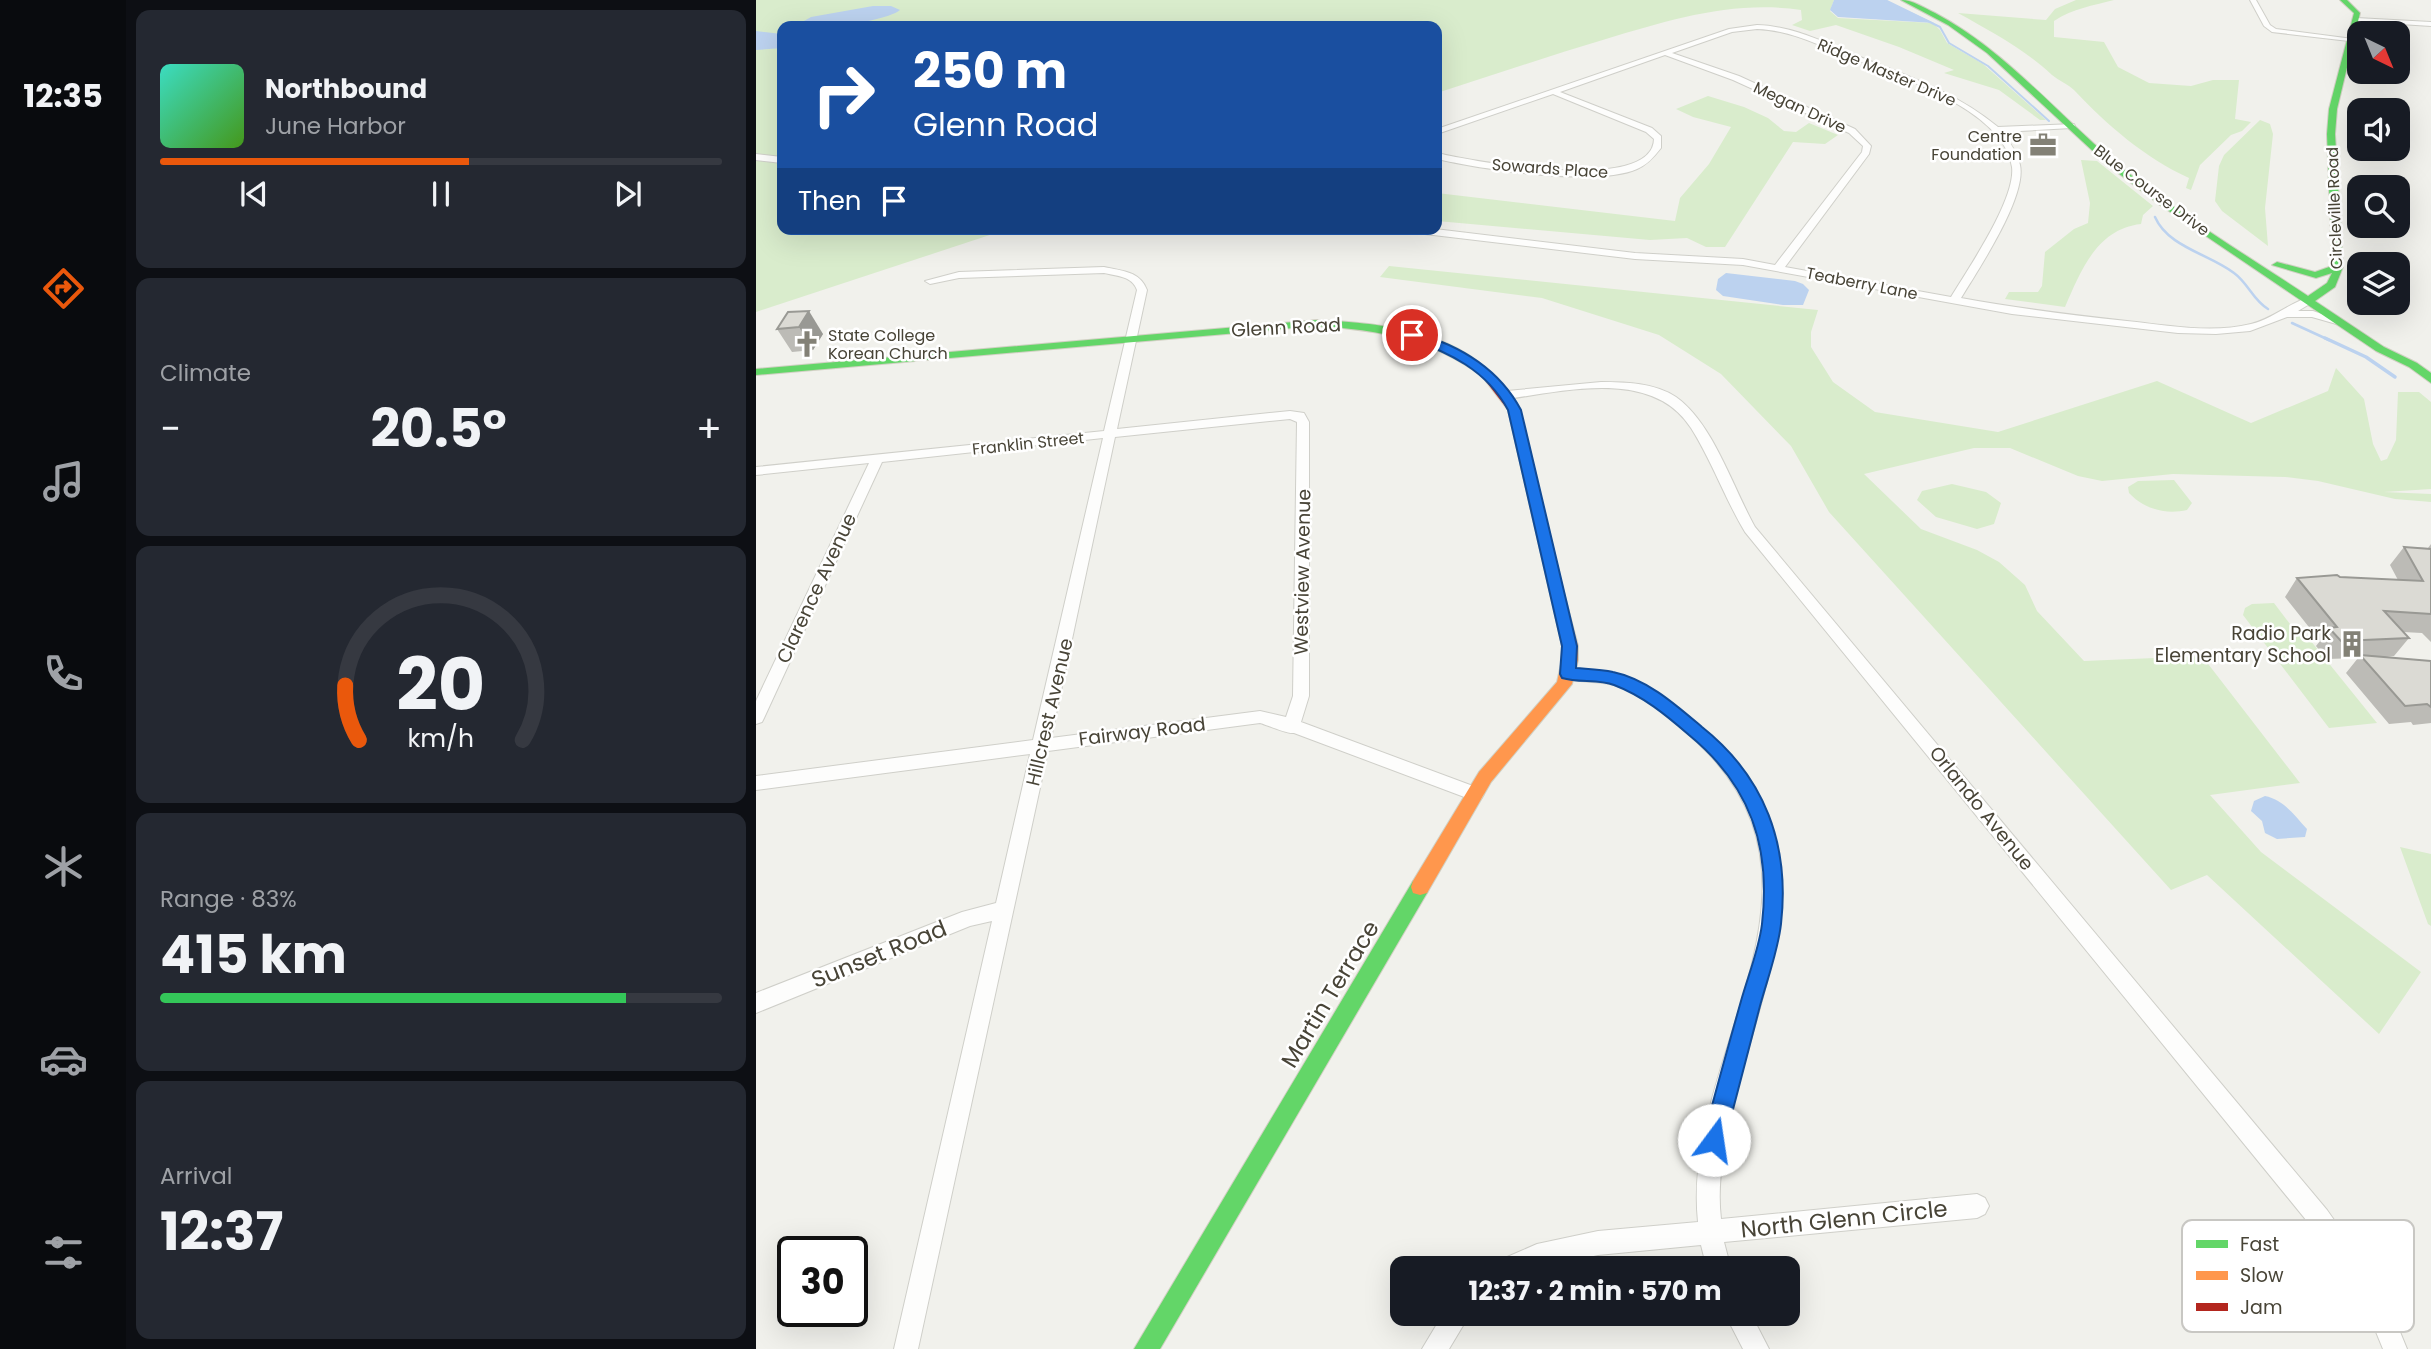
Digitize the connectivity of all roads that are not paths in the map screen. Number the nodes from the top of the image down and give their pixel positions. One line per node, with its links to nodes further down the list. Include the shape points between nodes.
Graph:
1 (1904, 0): 11 (street, Blue Course Drive, via 1980,43)
2 (1918, 0): 18 (street, Blue Course Drive, via 1991,41 2134,167 2186,207)
3 (2253, 0): 7 (street, via 2274,31)
4 (2343, 0): 5 (street, via 2356,10)
5 (2356, 20): 6 (street)
6 (2431, 24)
7 (2347, 39)
8 (2347, 48): 20 (street, Circleville Road, via 2333,109)
9 (1667, 53): 10 (street); 13 (street, Ridge Master Drive, via 1735,29 1786,31 1929,88 1970,108); 19 (street, Megan Drive, via 1840,125 1860,136 1867,146)
10 (1554, 92): 12 (street); 15 (street, Sowards Place, via 1649,130 1658,138 1658,146 1637,167 1606,174)
11 (2071, 126): 13 (street); 22 (street, Blue Course Drive, via 2163,203)
12 (1442, 130)
13 (1995, 130): 23 (street, Ridge Master Drive, via 2014,159 2015,184)
14 (756, 157): 16 (street)
15 (1442, 157)
16 (777, 159)
17 (1442, 233): 19 (street, Teaberry Lane)
18 (2277, 265): 20 (street, via 2318,275); 22 (street, Blue Course Drive)
19 (1779, 267): 23 (street, Teaberry Lane)
20 (2338, 267): 22 (street, Circleville Road, via 2335,280)
21 (929, 281): 26 (street, Hillcrest Avenue, via 959,275 1120,272 1135,279 1142,290)
22 (2315, 297): 24 (street, Teaberry Lane); 25 (street, Blue Course Drive); 27 (street, Blue Course Drive, via 2407,355)
23 (1954, 301): 24 (street, Teaberry Lane, via 2095,323 2208,331 2250,328)
24 (2284, 314): 25 (street, via 2306,313)
25 (2341, 322): 27 (street, Blue Course Drive)
26 (1133, 338): 28 (street, Glenn Road); 30 (street, Glenn Road, via 1286,324 1355,324 1444,346 1479,367); 32 (street, Hillcrest Avenue)
27 (2413, 365): 29 (street, Blue Course Drive)
28 (756, 372)
29 (2431, 379)
30 (1507, 395): 35 (street, Glenn Road, via 1521,430 1570,646); 44 (street, Orlando Avenue, via 1619,385 1654,391 1680,405 1750,529)
31 (1300, 416): 32 (street, Franklin Street); 37 (street, Westview Avenue, via 1301,696)
32 (1111, 434): 33 (street, Franklin Street); 38 (street, Hillcrest Avenue)
33 (877, 458): 34 (street, Franklin Street); 36 (street, Clarence Avenue)
34 (756, 471)
35 (1567, 674): 40 (street, Martin Terrace, via 1556,696); 45 (street, via 1613,678 1666,707 1728,762 1751,794 1766,828 1774,864 1772,926 1714,1140 1707,1196)
36 (756, 718)
37 (1291, 728): 38 (street, Fairway Road, via 1269,718 1248,717); 40 (street, Fairway Road)
38 (1041, 744): 39 (street, Fairway Road); 41 (street, Hillcrest Avenue)
39 (756, 783)
40 (1475, 794): 52 (street, Martin Terrace)
41 (1004, 910): 42 (street, Sunset Road, via 969,918); 51 (street, Hillcrest Avenue)
42 (756, 1003)
43 (1977, 1206): 45 (street, North Glenn Circle)
44 (2320, 1220)
45 (1711, 1233): 46 (street, North Glenn Circle, via 1598,1243); 47 (street)
46 (1537, 1256)
47 (1716, 1256)
48 (1450, 1326): 53 (street)
49 (1744, 1326): 54 (street)
50 (2391, 1332): 55 (street, Orlando Avenue)
51 (906, 1349)
52 (1146, 1349)
53 (1434, 1349)
54 (1757, 1349)
55 (2395, 1349)

